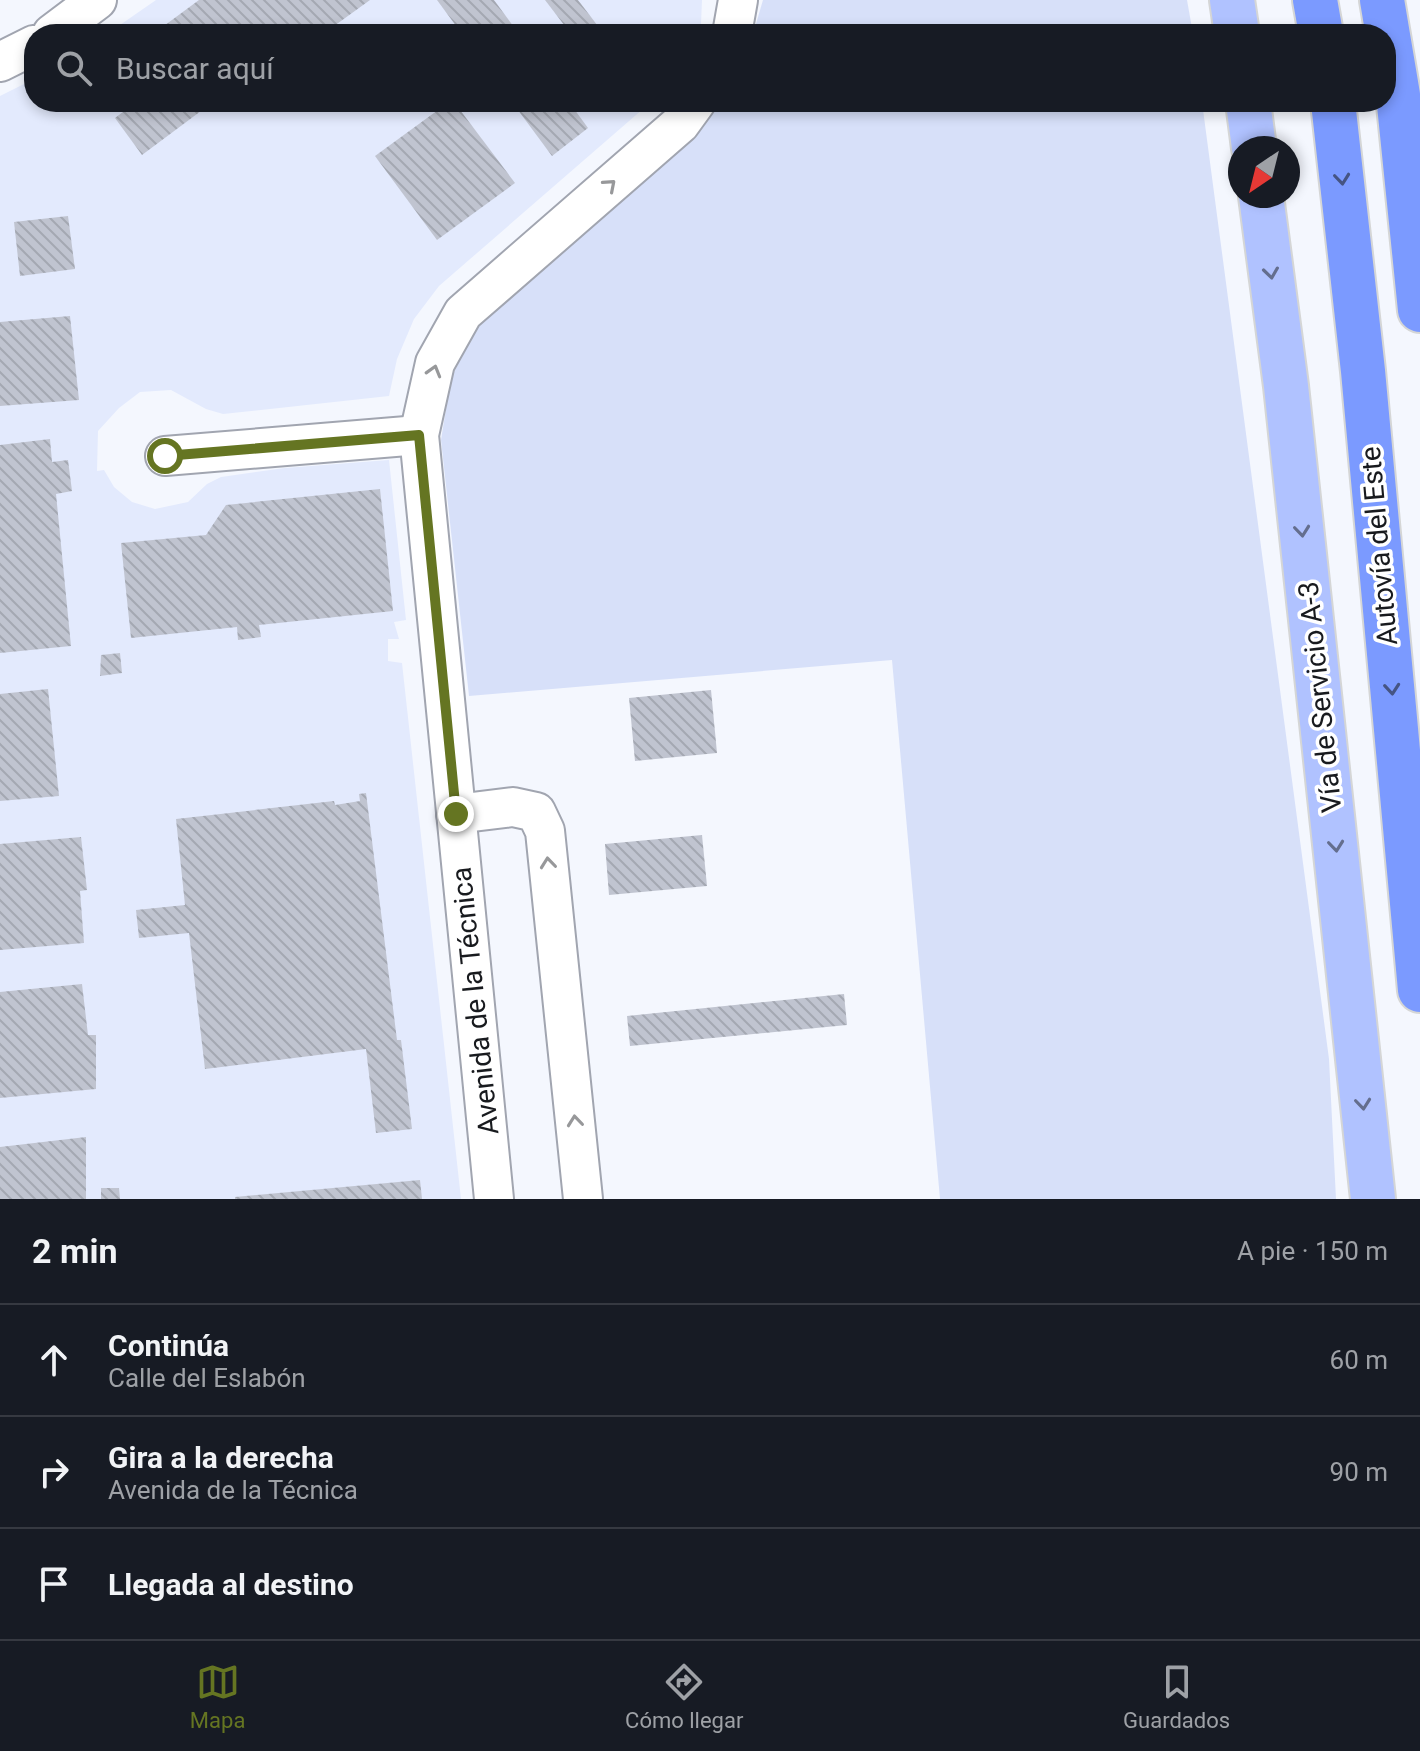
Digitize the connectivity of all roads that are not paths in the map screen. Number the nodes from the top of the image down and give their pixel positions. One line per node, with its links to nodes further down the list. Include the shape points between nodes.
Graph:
1 (97, 0): 6 (street)
2 (738, 0): 7 (street)
3 (1232, 0): 8 (main road)
4 (1315, 0): 9 (highway)
5 (1382, 0): 10 (highway)
6 (65, 24)
7 (734, 24)
8 (1236, 24)
9 (1319, 24)
10 (1386, 24)
11 (24, 50): 12 (street)
12 (0, 62)
13 (1396, 83): 19 (highway)
14 (689, 112): 20 (street, Avenida de la Técnica, one-way to 14, via 435,363 463,313)
15 (1249, 112): 17 (main road)
16 (1334, 112): 23 (highway, Autovía del Este, one-way to 23)
17 (1252, 136)
18 (1263, 208): 26 (main road, Vía de Servicio A-3, one-way to 26)
19 (1420, 310)
20 (419, 435): 21 (street); 22 (street, Avenida de la Técnica)
21 (165, 456)
22 (456, 814): 24 (street, Avenida de la Técnica); 25 (street, one-way to 22, via 545,831 536,812 513,807)
23 (1420, 990)
24 (494, 1199)
25 (583, 1199)
26 (1373, 1199)

